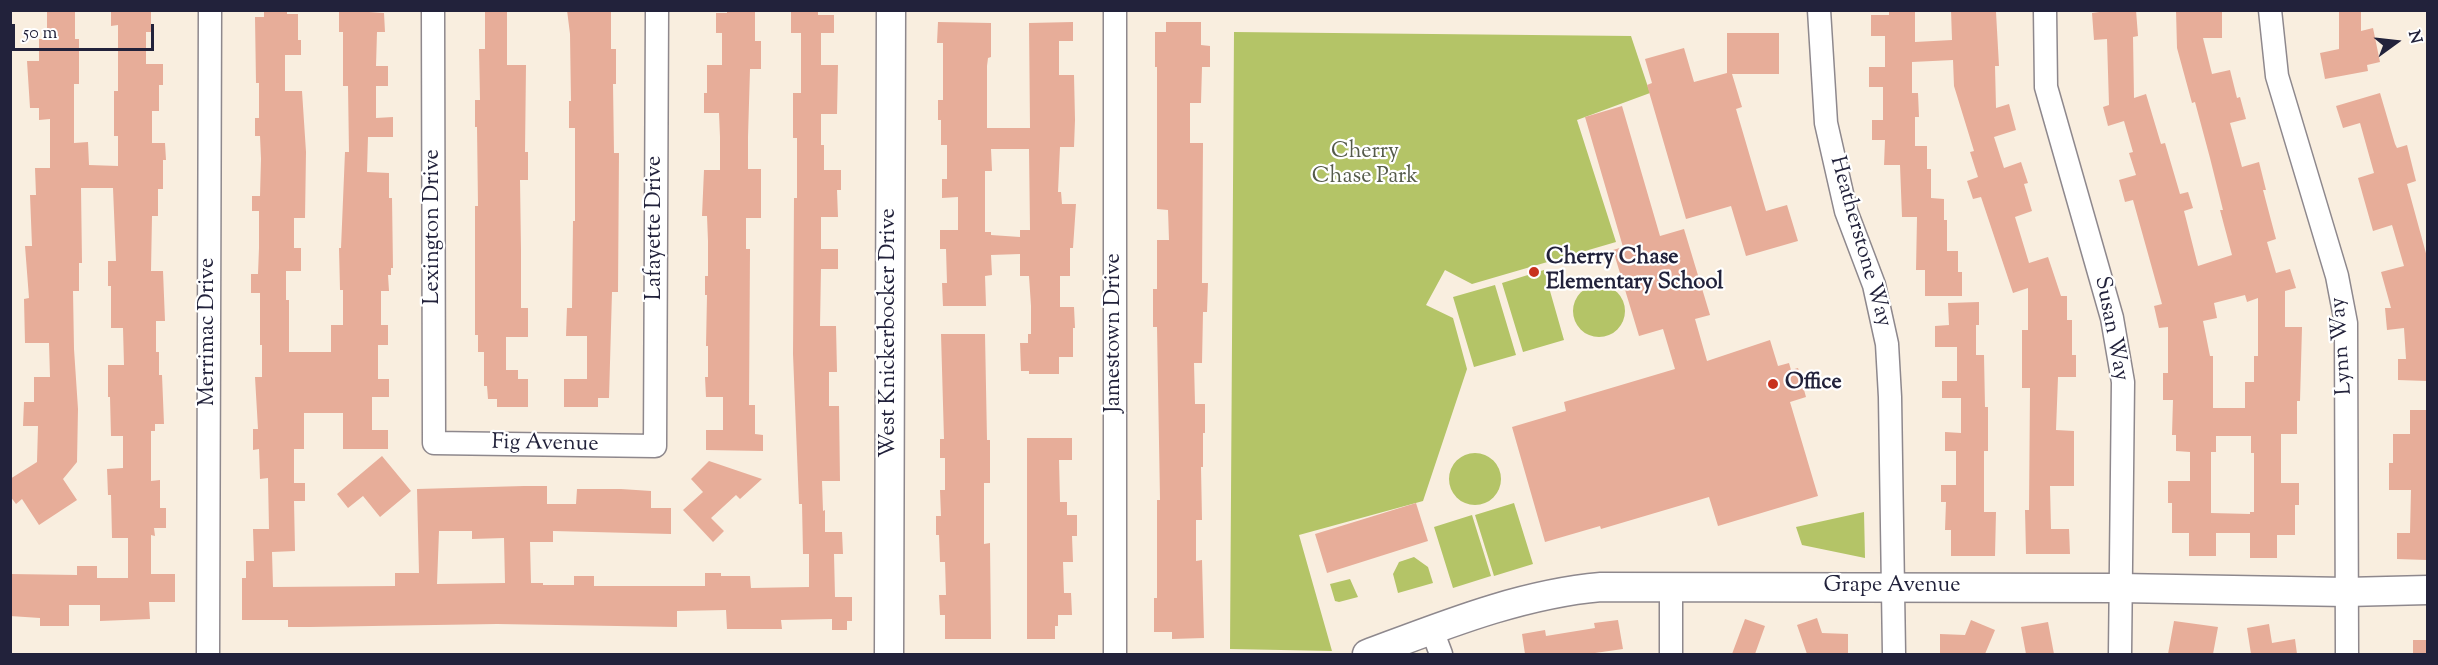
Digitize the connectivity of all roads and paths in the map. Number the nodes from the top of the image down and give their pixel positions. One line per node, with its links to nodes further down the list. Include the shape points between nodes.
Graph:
1 (210, 10): 17 (street, Merrimac Drive)
2 (433, 10): 9 (street, Lexington Drive)
3 (657, 10): 10 (street, Lafayette Drive)
4 (891, 10): 18 (street, West Knickerbocker Drive)
5 (1115, 10): 19 (street, Jamestown Drive)
6 (1819, 10): 11 (street, Heatherstone Way, via 1826,123 1846,211 1874,285 1887,344)
7 (2045, 10): 13 (street, Susan Way, via 2046,87 2112,318 2123,382)
8 (2270, 10): 15 (street, Lynn Way, via 2277,76 2337,276 2346,323)
9 (435, 443): 10 (street, Fig Avenue)
10 (656, 446)
11 (1894, 586): 12 (street, Grape Avenue); 13 (street, Grape Avenue); 22 (street, Heatherstone Way)
12 (1671, 587): 16 (street, Grape Avenue, via 1563,590); 21 (street)
13 (2120, 588): 15 (street, Grape Avenue); 23 (street, Susan Way)
14 (2427, 590): 15 (street, Grape Avenue)
15 (2346, 592): 24 (street, Lynn Way)
16 (1437, 642): 20 (street, Grape Avenue)
17 (207, 654)
18 (889, 654)
19 (1115, 654)
20 (1367, 654)
21 (1671, 654)
22 (1894, 654)
23 (2120, 654)
24 (2347, 654)

